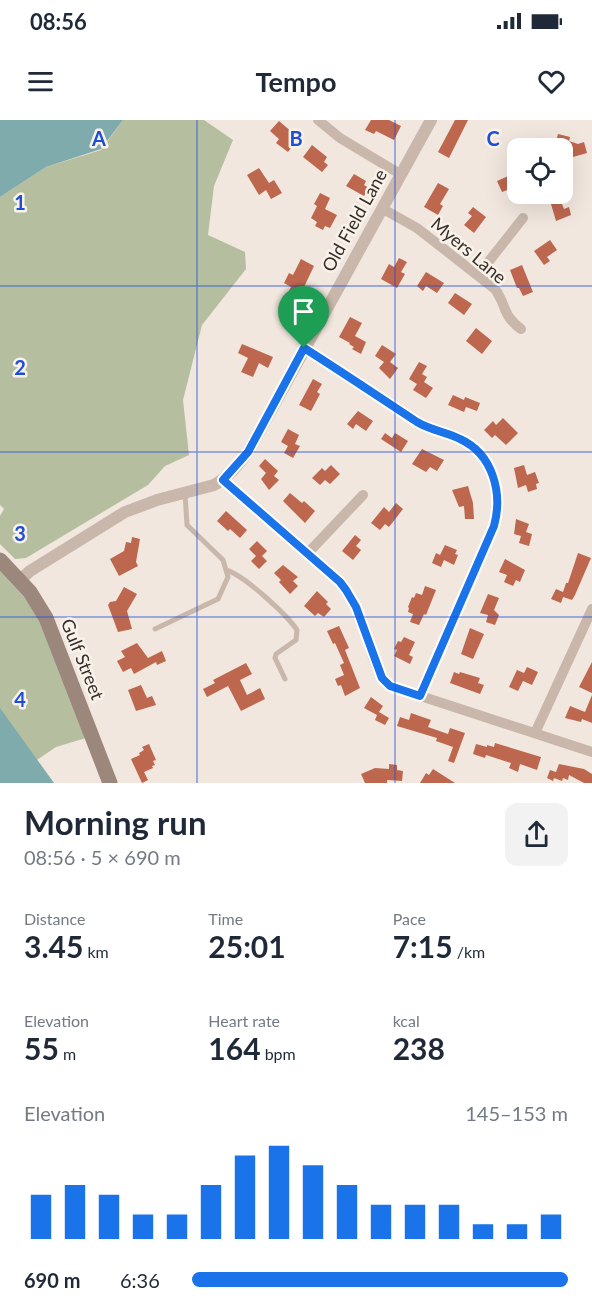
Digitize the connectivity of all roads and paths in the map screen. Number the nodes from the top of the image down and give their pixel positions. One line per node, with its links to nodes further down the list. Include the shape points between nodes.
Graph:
1 (318, 120): 3 (street)
2 (431, 120): 3 (street, Old Field Lane)
3 (400, 174): 4 (street, Old Field Lane)
4 (383, 209): 6 (street, Myers Lane, via 417,228); 8 (street, Old Field Lane)
5 (523, 218): 6 (street)
6 (478, 275): 7 (street, Myers Lane, via 495,289 507,315)
7 (521, 329)
8 (304, 348): 9 (street, Old Field Lane, via 248,452); 19 (street, via 422,425 463,440 476,450 494,477 498,505 494,526)
9 (223, 480): 10 (street, Old Field Lane); 12 (street)
10 (185, 494): 14 (lane, via 187,525 223,560); 15 (street, Old Field Lane, via 125,512)
11 (363, 495): 12 (street)
12 (307, 554): 19 (street, via 340,582 353,600 382,678 390,686)
13 (0, 560): 15 (main road, Gulf Street)
14 (226, 570): 17 (lane, via 228,577 218,599); 18 (lane, via 251,585 297,630 296,639 275,658)
15 (20, 580): 22 (main road, Gulf Street, via 46,618)
16 (592, 609): 20 (street)
17 (155, 629)
18 (285, 679)
19 (420, 696): 20 (street)
20 (535, 733): 21 (street)
21 (592, 752)
22 (110, 783)

